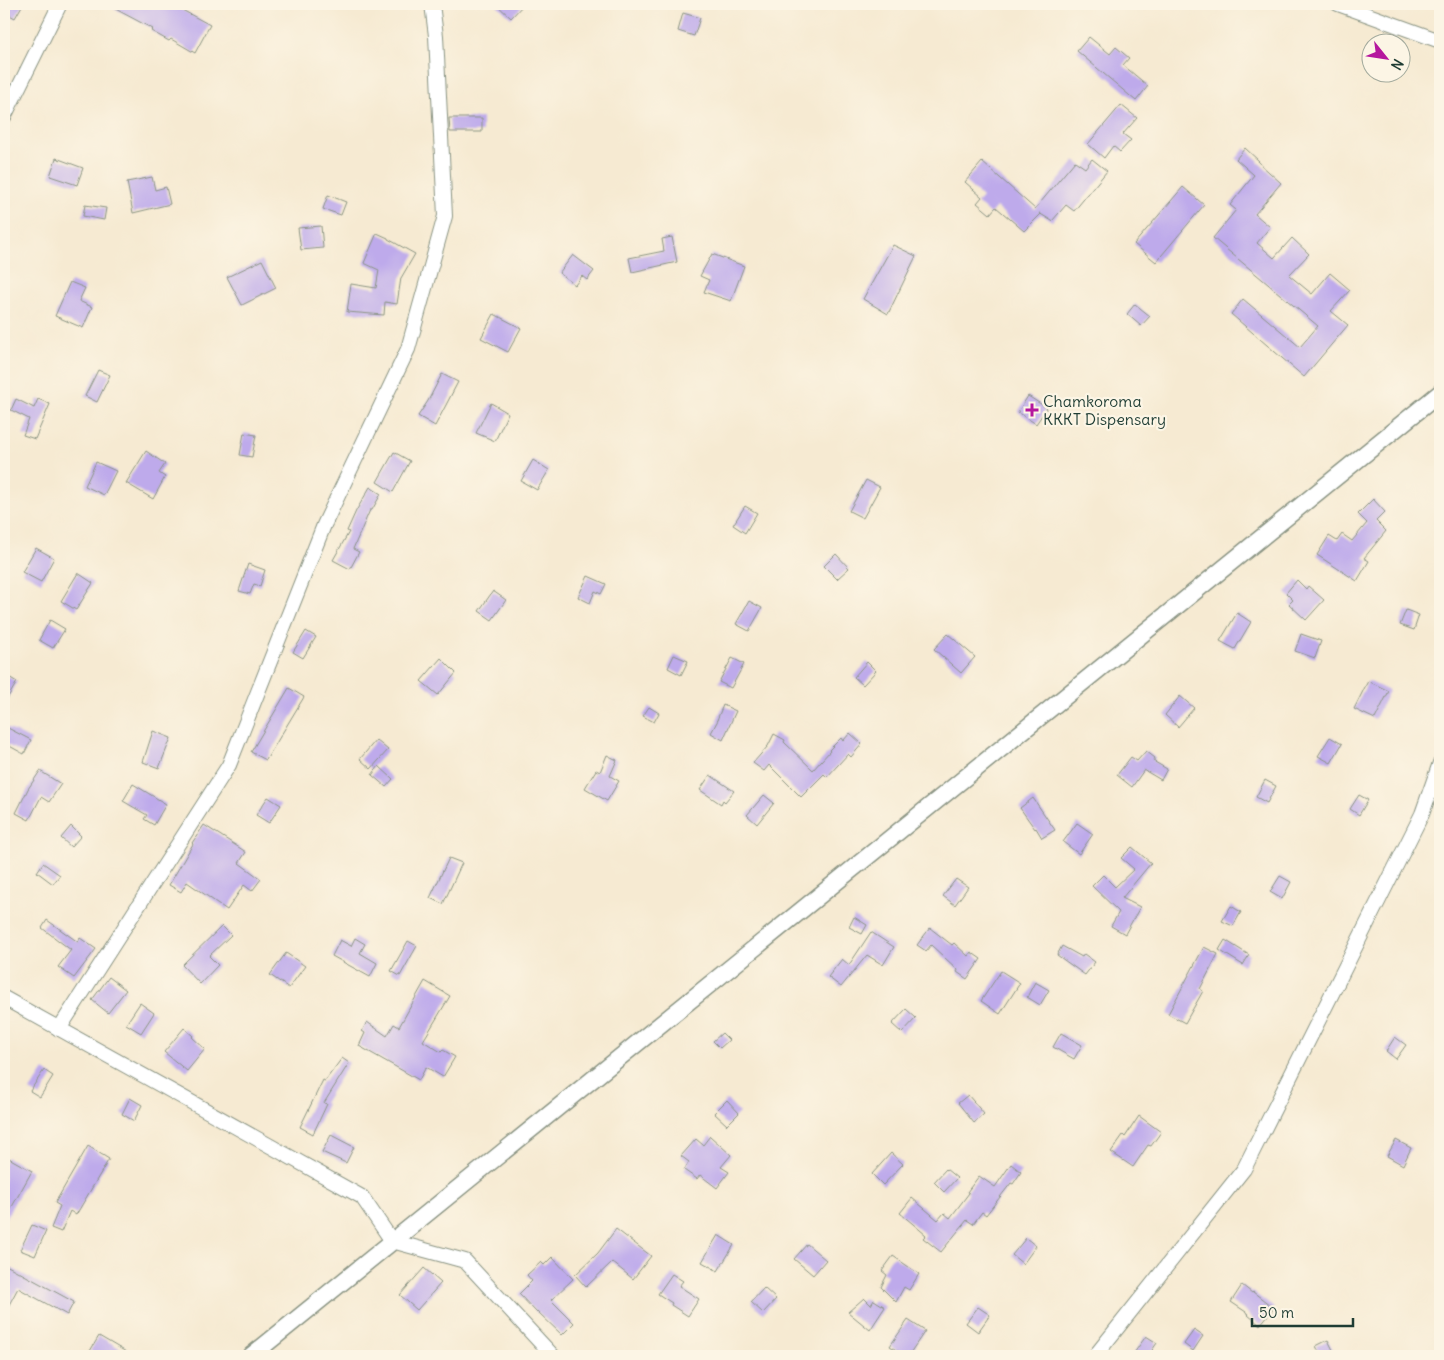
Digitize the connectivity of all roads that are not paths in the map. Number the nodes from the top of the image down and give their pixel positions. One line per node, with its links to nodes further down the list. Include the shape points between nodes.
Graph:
1 (60, 4): 5 (street)
2 (432, 4): 9 (street, via 445,216 408,349 324,525 229,765)
3 (1338, 4): 4 (street)
4 (1440, 40)
5 (4, 118)
6 (1440, 393): 10 (street)
7 (1440, 766): 13 (street, via 1422,814 1244,1169)
8 (4, 998): 9 (street)
9 (59, 1029): 10 (street, via 362,1197)
10 (392, 1241): 11 (street); 12 (street, via 465,1261)
11 (251, 1356)
12 (553, 1356)
13 (1095, 1356)

